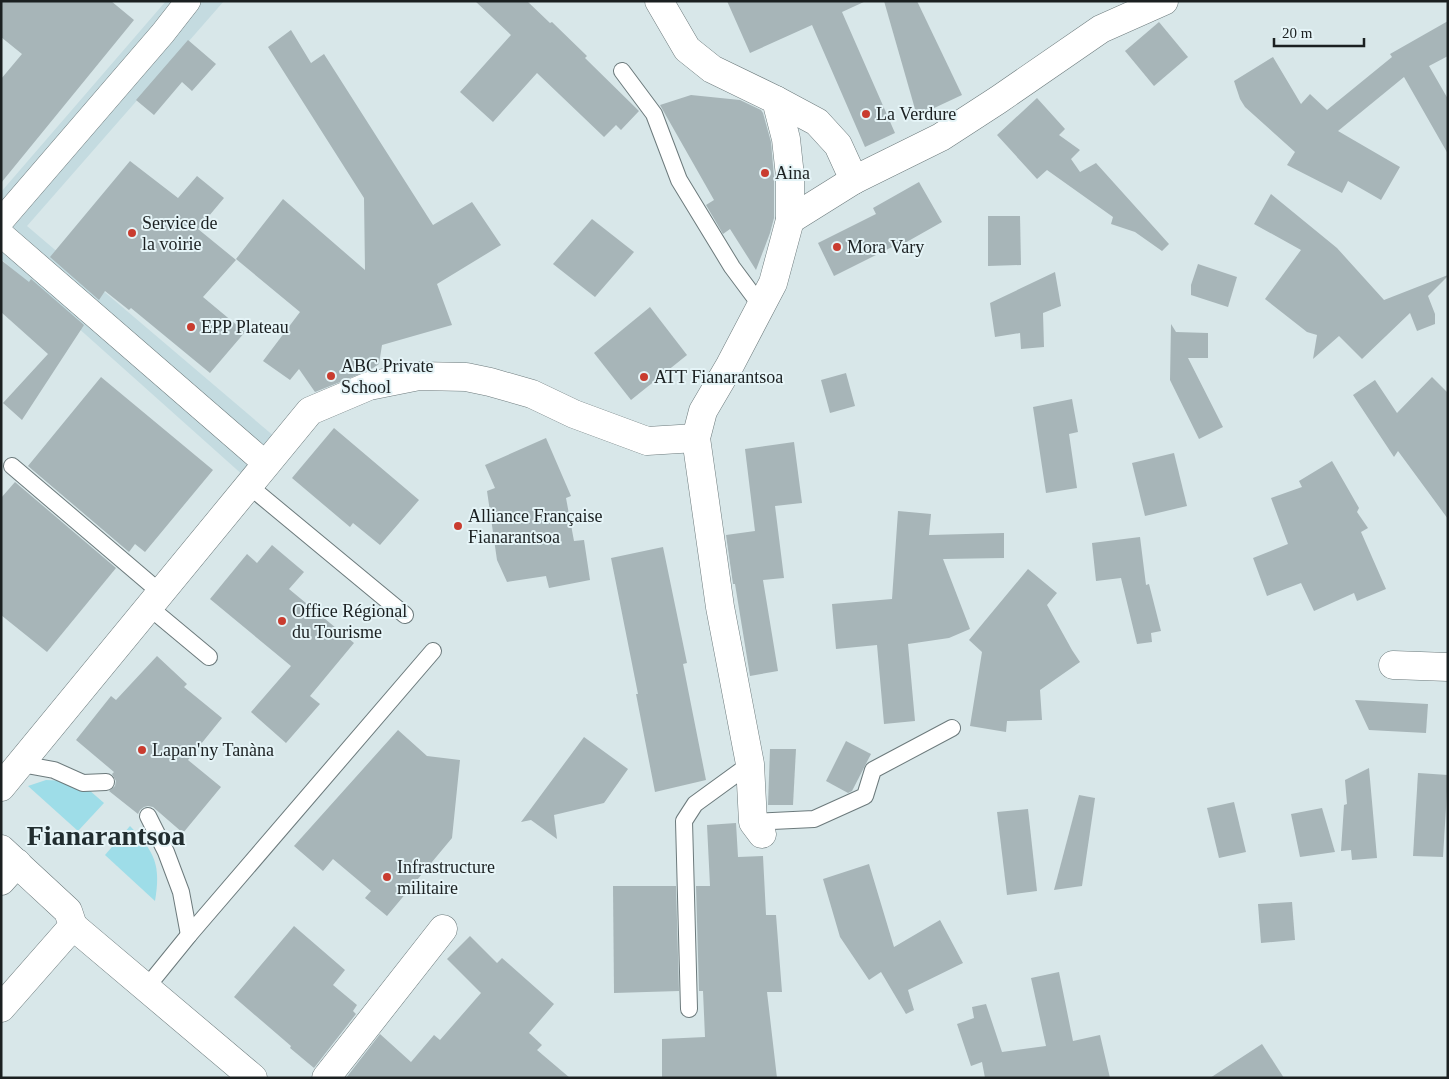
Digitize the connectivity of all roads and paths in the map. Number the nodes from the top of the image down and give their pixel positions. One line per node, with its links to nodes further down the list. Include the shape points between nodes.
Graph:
1 (188, 1): 8 (street)
2 (659, 1): 5 (street, via 687,49 712,69)
3 (1164, 1): 6 (street, via 1101,29 941,137)
4 (622, 70): 10 (lane, via 654,114 678,180 732,267)
5 (776, 100): 6 (street, via 817,122 838,145); 7 (street, via 786,139)
6 (854, 180): 7 (street)
7 (790, 220): 10 (street, via 773,283)
8 (1, 221)
9 (1, 234): 12 (street)
10 (761, 306): 11 (street, via 703,411)
11 (696, 438): 12 (street, via 646,441 532,394 466,377 419,376 369,386 310,411); 23 (street, via 720,607)
12 (266, 464): 14 (street)
13 (12, 466): 15 (lane)
14 (248, 485): 15 (street); 16 (lane)
15 (155, 600): 18 (lane); 22 (street)
16 (405, 615)
17 (433, 651): 31 (lane)
18 (209, 657)
19 (1393, 665): 20 (street)
20 (1448, 667)
21 (952, 728): 27 (lane, via 872,770 865,796 814,819)
22 (21, 764): 24 (lane, via 54,770 84,783); 25 (street)
23 (750, 764): 27 (street); 34 (lane, via 694,804 684,821)
24 (106, 782)
25 (1, 788)
26 (148, 816): 31 (lane, via 181,892)
27 (757, 828)
28 (7, 865): 29 (street, via 68,911)
29 (73, 926): 32 (street); 33 (street)
30 (443, 929): 36 (street)
31 (189, 936): 32 (lane)
32 (146, 988): 35 (street)
33 (1, 1008)
34 (689, 1009)
35 (253, 1078)
36 (326, 1078)

